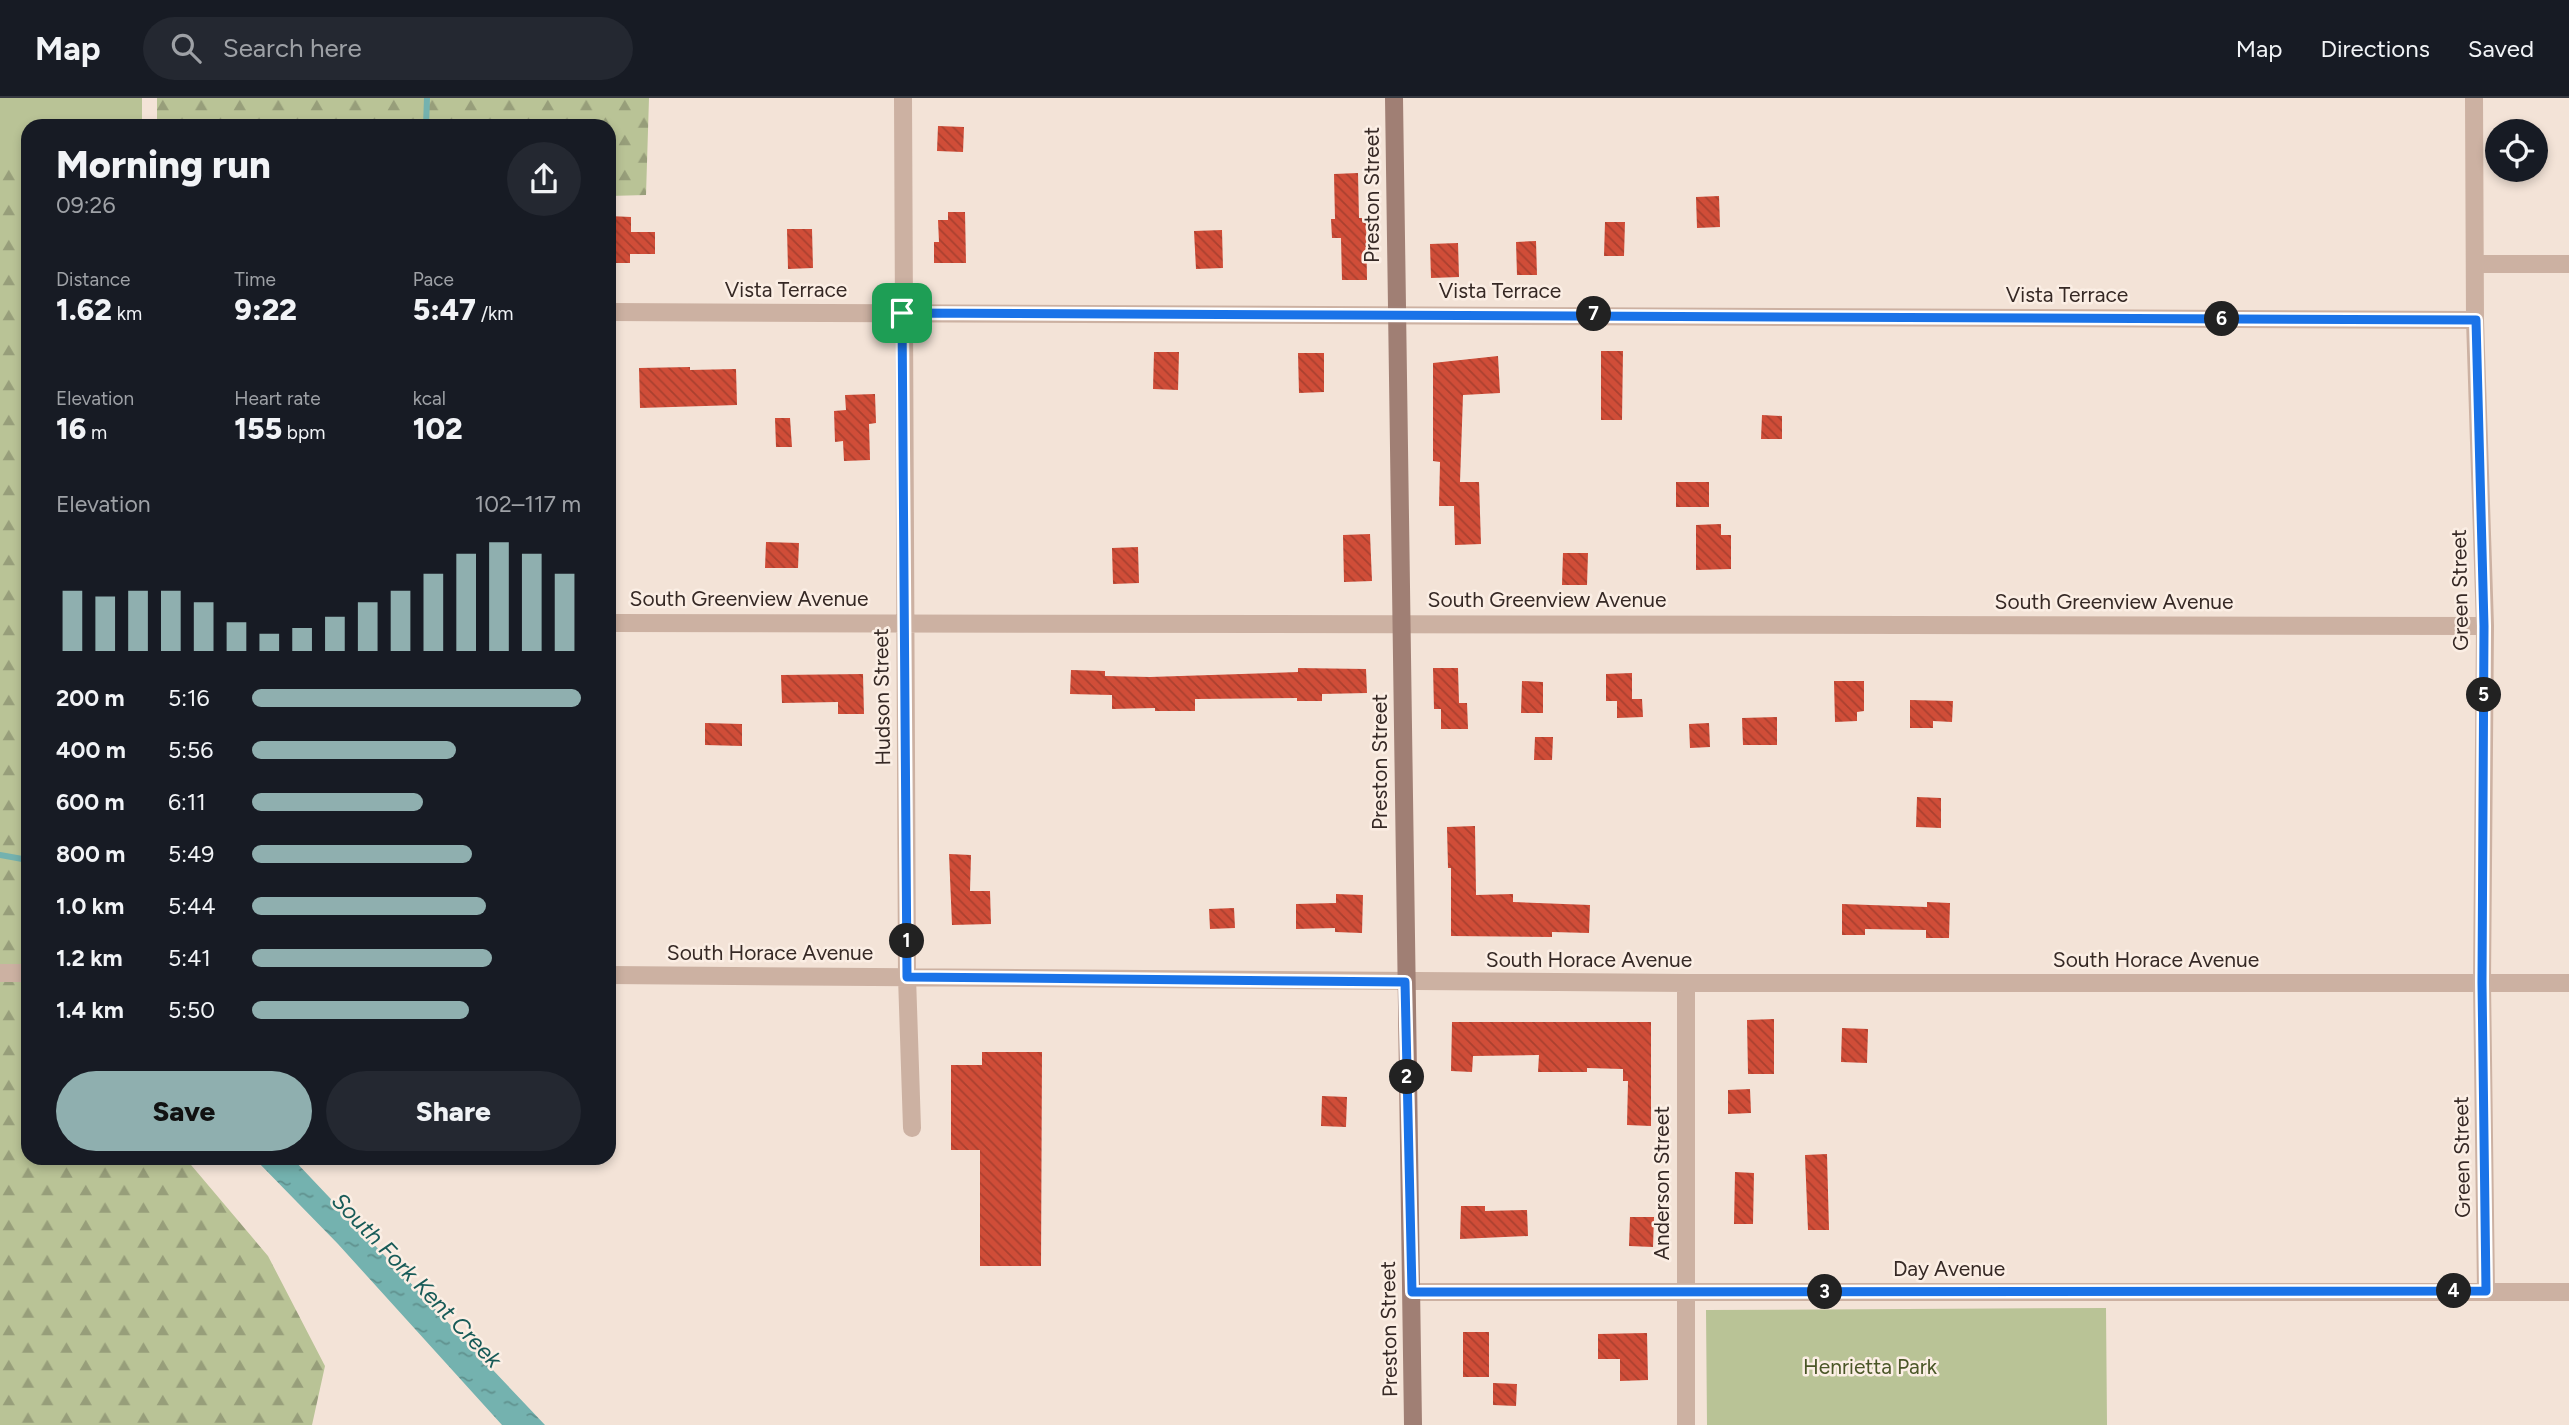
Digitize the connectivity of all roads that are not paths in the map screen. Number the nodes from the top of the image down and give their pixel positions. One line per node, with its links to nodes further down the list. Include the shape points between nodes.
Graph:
1 (903, 98): 7 (street, Hudson Street)
2 (1394, 98): 8 (street, Preston Street)
3 (2473, 98): 4 (street, Green Street)
4 (2475, 264): 5 (street); 9 (street, Green Street)
5 (2569, 264)
6 (616, 312): 7 (street, Vista Terrace)
7 (902, 313): 8 (street, Vista Terrace); 11 (street, Hudson Street)
8 (1396, 313): 9 (street, Vista Terrace); 12 (street, Preston Street)
9 (2476, 320): 13 (street, Green Street)
10 (616, 622): 11 (street, South Greenview Avenue)
11 (904, 622): 12 (street, South Greenview Avenue); 17 (street, Hudson Street)
12 (1401, 622): 13 (street, South Greenview Avenue); 18 (street, Preston Street)
13 (2484, 626): 19 (street, Green Street)
14 (0, 973): 15 (street)
15 (21, 973)
16 (616, 975): 17 (street, South Horace Avenue)
17 (907, 977): 18 (street, South Horace Avenue); 22 (street, Hudson Street)
18 (1405, 982): 21 (street, South Horace Avenue); 24 (street, Preston Street)
19 (2482, 982): 20 (street, South Horace Avenue); 21 (street, South Horace Avenue); 23 (street, Green Street)
20 (2569, 983)
21 (1686, 984): 26 (street, Anderson Street)
22 (912, 1128)
23 (2486, 1291): 25 (street, Day Avenue); 26 (street, Day Avenue)
24 (1412, 1292): 26 (street, Day Avenue); 27 (street, Preston Street)
25 (2569, 1292)
26 (1684, 1293): 28 (street, Anderson Street)
27 (1413, 1425)
28 (1686, 1425)

